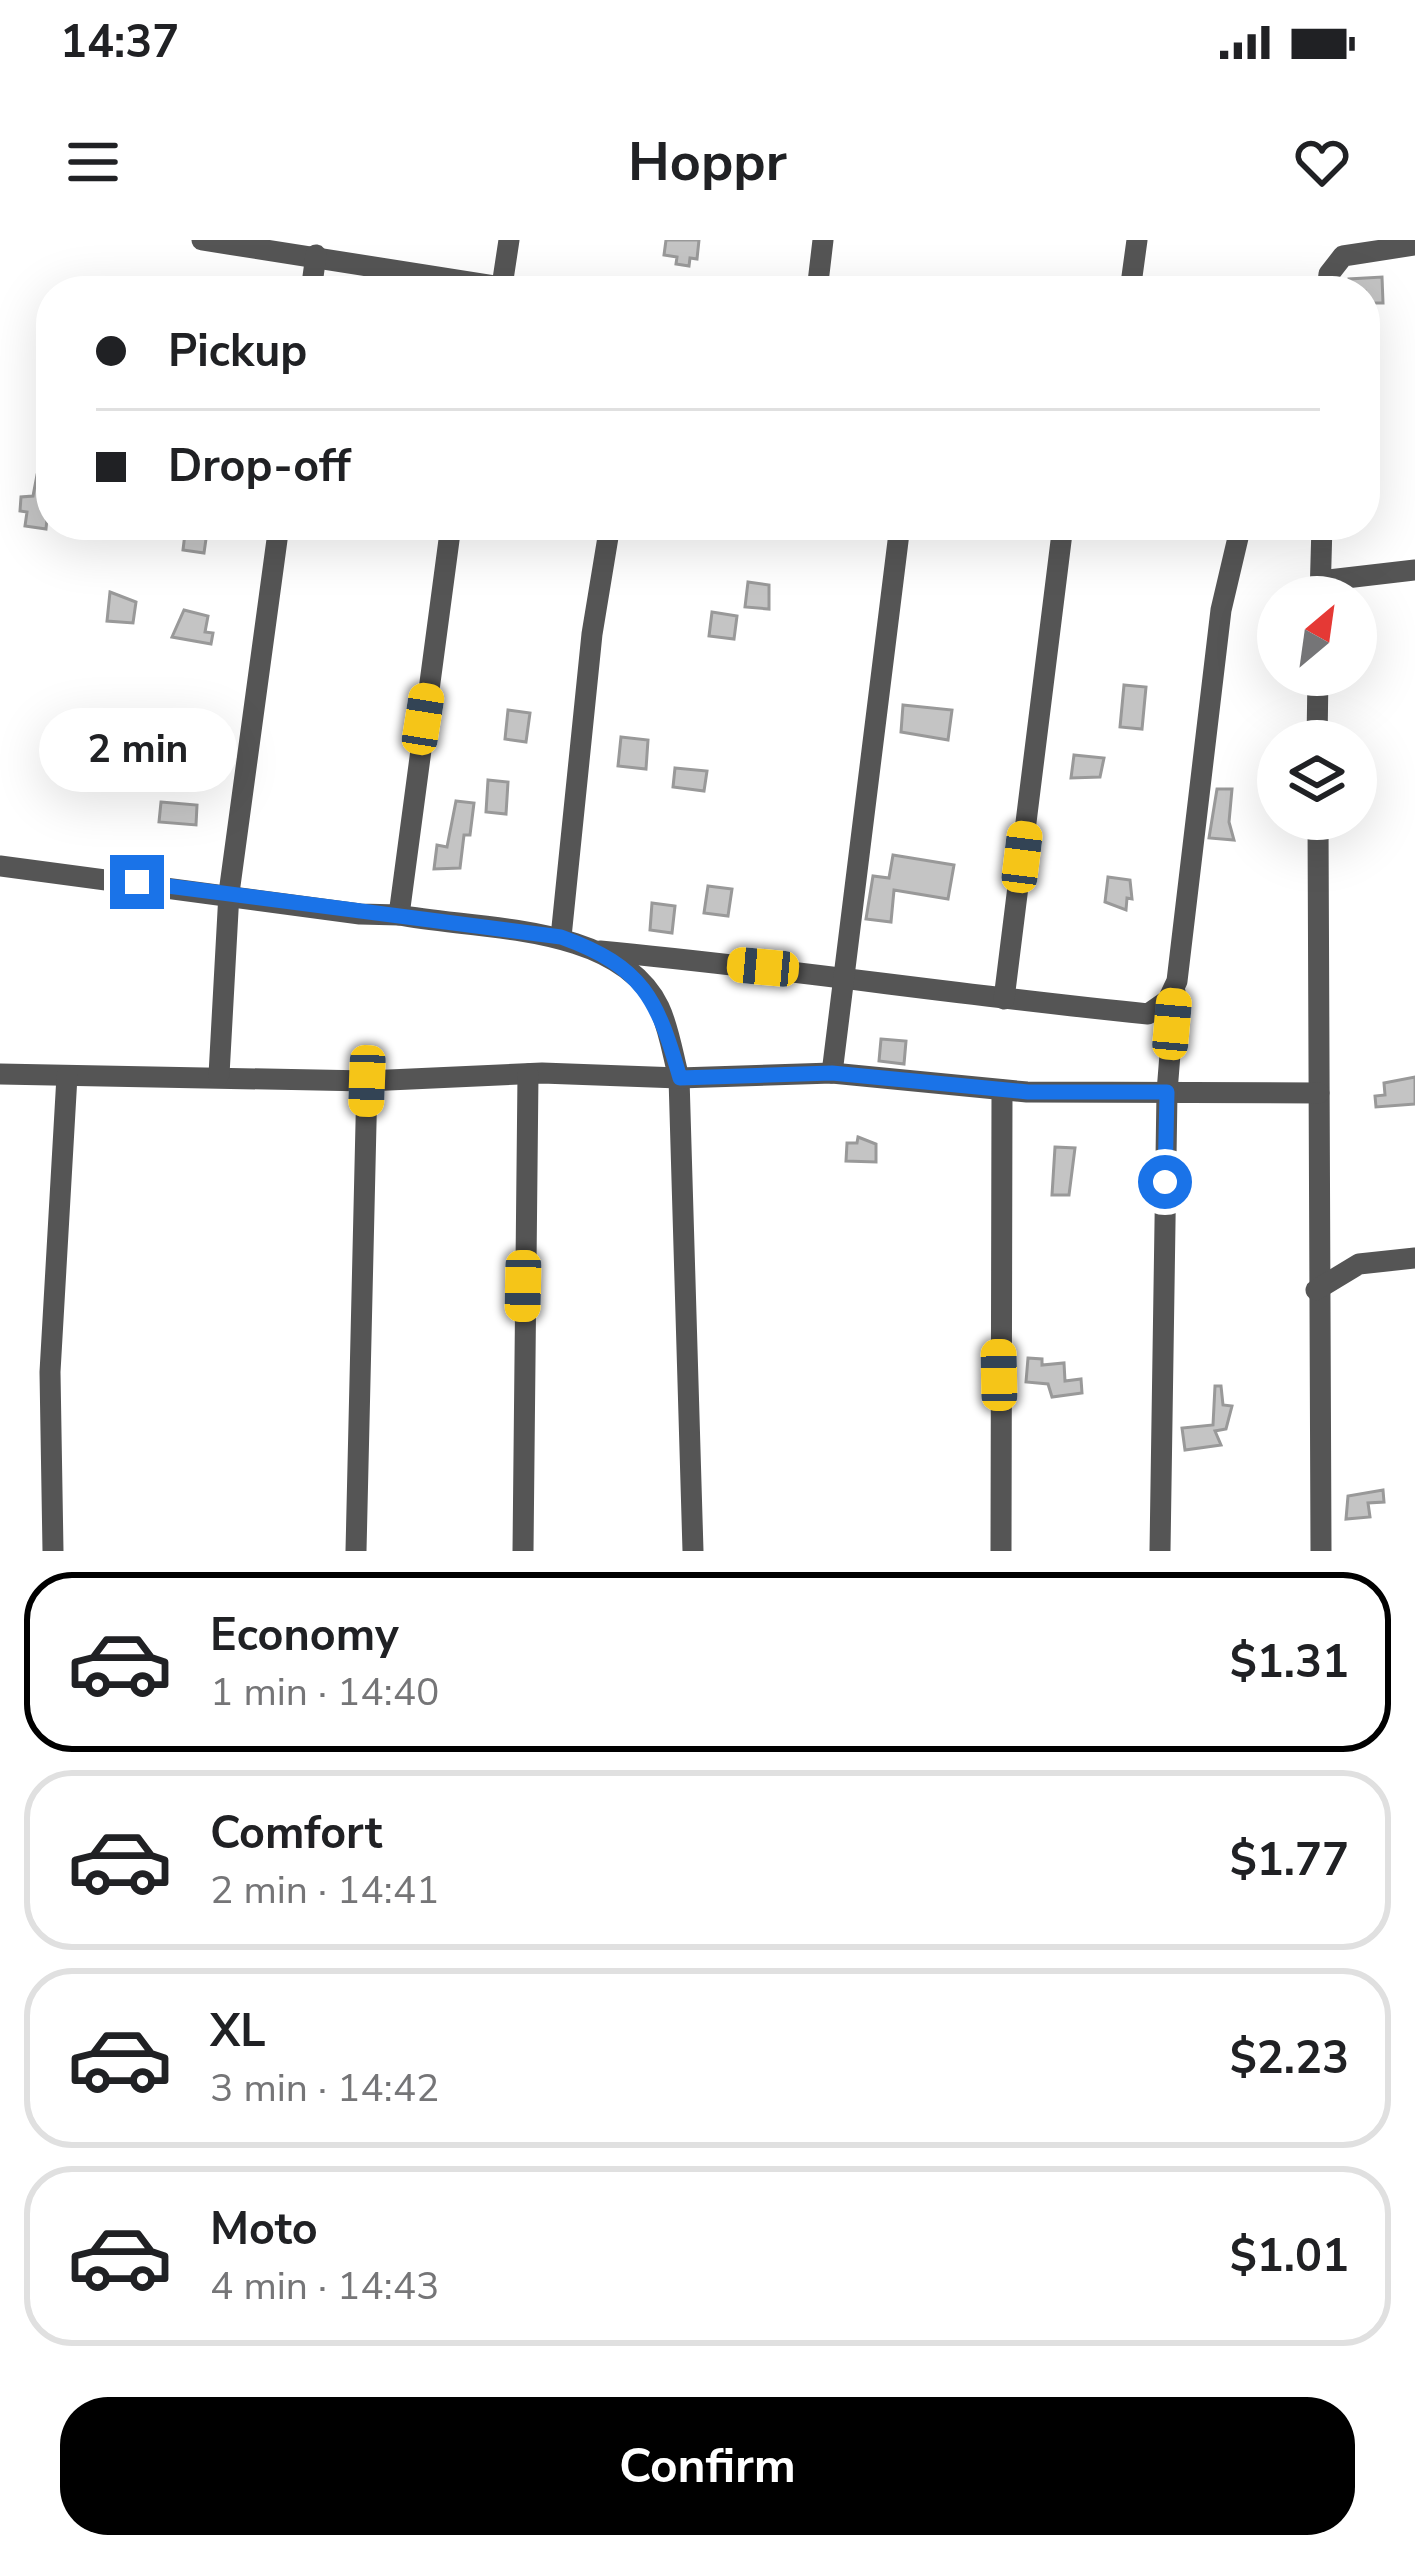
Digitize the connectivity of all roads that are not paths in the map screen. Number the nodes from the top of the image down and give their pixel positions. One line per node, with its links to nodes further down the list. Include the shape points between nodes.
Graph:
1 (202, 240): 6 (street)
2 (509, 240): 9 (street)
3 (823, 240): 10 (street)
4 (1137, 240): 11 (street)
5 (1415, 245): 12 (street, via 1343,256)
6 (316, 255): 7 (street); 8 (street)
7 (313, 276)
8 (415, 276)
9 (504, 276)
10 (819, 276)
11 (1132, 276)
12 (1329, 276)
13 (277, 540): 25 (street)
14 (449, 540): 26 (street)
15 (608, 540): 27 (street)
16 (898, 540): 29 (street)
17 (1061, 540): 31 (street)
18 (1237, 540): 30 (street, via 1221,610)
19 (1322, 540): 21 (street)
20 (1415, 571): 22 (street)
21 (1320, 576)
22 (1377, 578)
23 (1318, 840): 41 (street)
24 (0, 866): 25 (street)
25 (229, 893): 26 (street); 35 (street)
26 (398, 915): 27 (street)
27 (561, 937): 28 (street)
28 (599, 951): 29 (street); 37 (street, via 658,1005)
29 (844, 974): 31 (street); 33 (street)
30 (1175, 991): 31 (street, via 1148,1014); 40 (street)
31 (1004, 999)
32 (528, 1073): 37 (street); 38 (street); 46 (street)
33 (832, 1073): 37 (street); 39 (street)
34 (0, 1074): 36 (street)
35 (219, 1075): 36 (street); 38 (street)
36 (67, 1076): 44 (street, via 50,1372)
37 (680, 1078): 47 (street)
38 (367, 1081): 45 (street)
39 (1002, 1090): 40 (street); 48 (street)
40 (1167, 1092): 41 (street); 49 (street)
41 (1319, 1093): 43 (street)
42 (1415, 1258): 43 (street, via 1359,1264)
43 (1316, 1290): 50 (street)
44 (53, 1551)
45 (356, 1551)
46 (523, 1551)
47 (693, 1551)
48 (1001, 1551)
49 (1160, 1551)
50 (1321, 1551)

